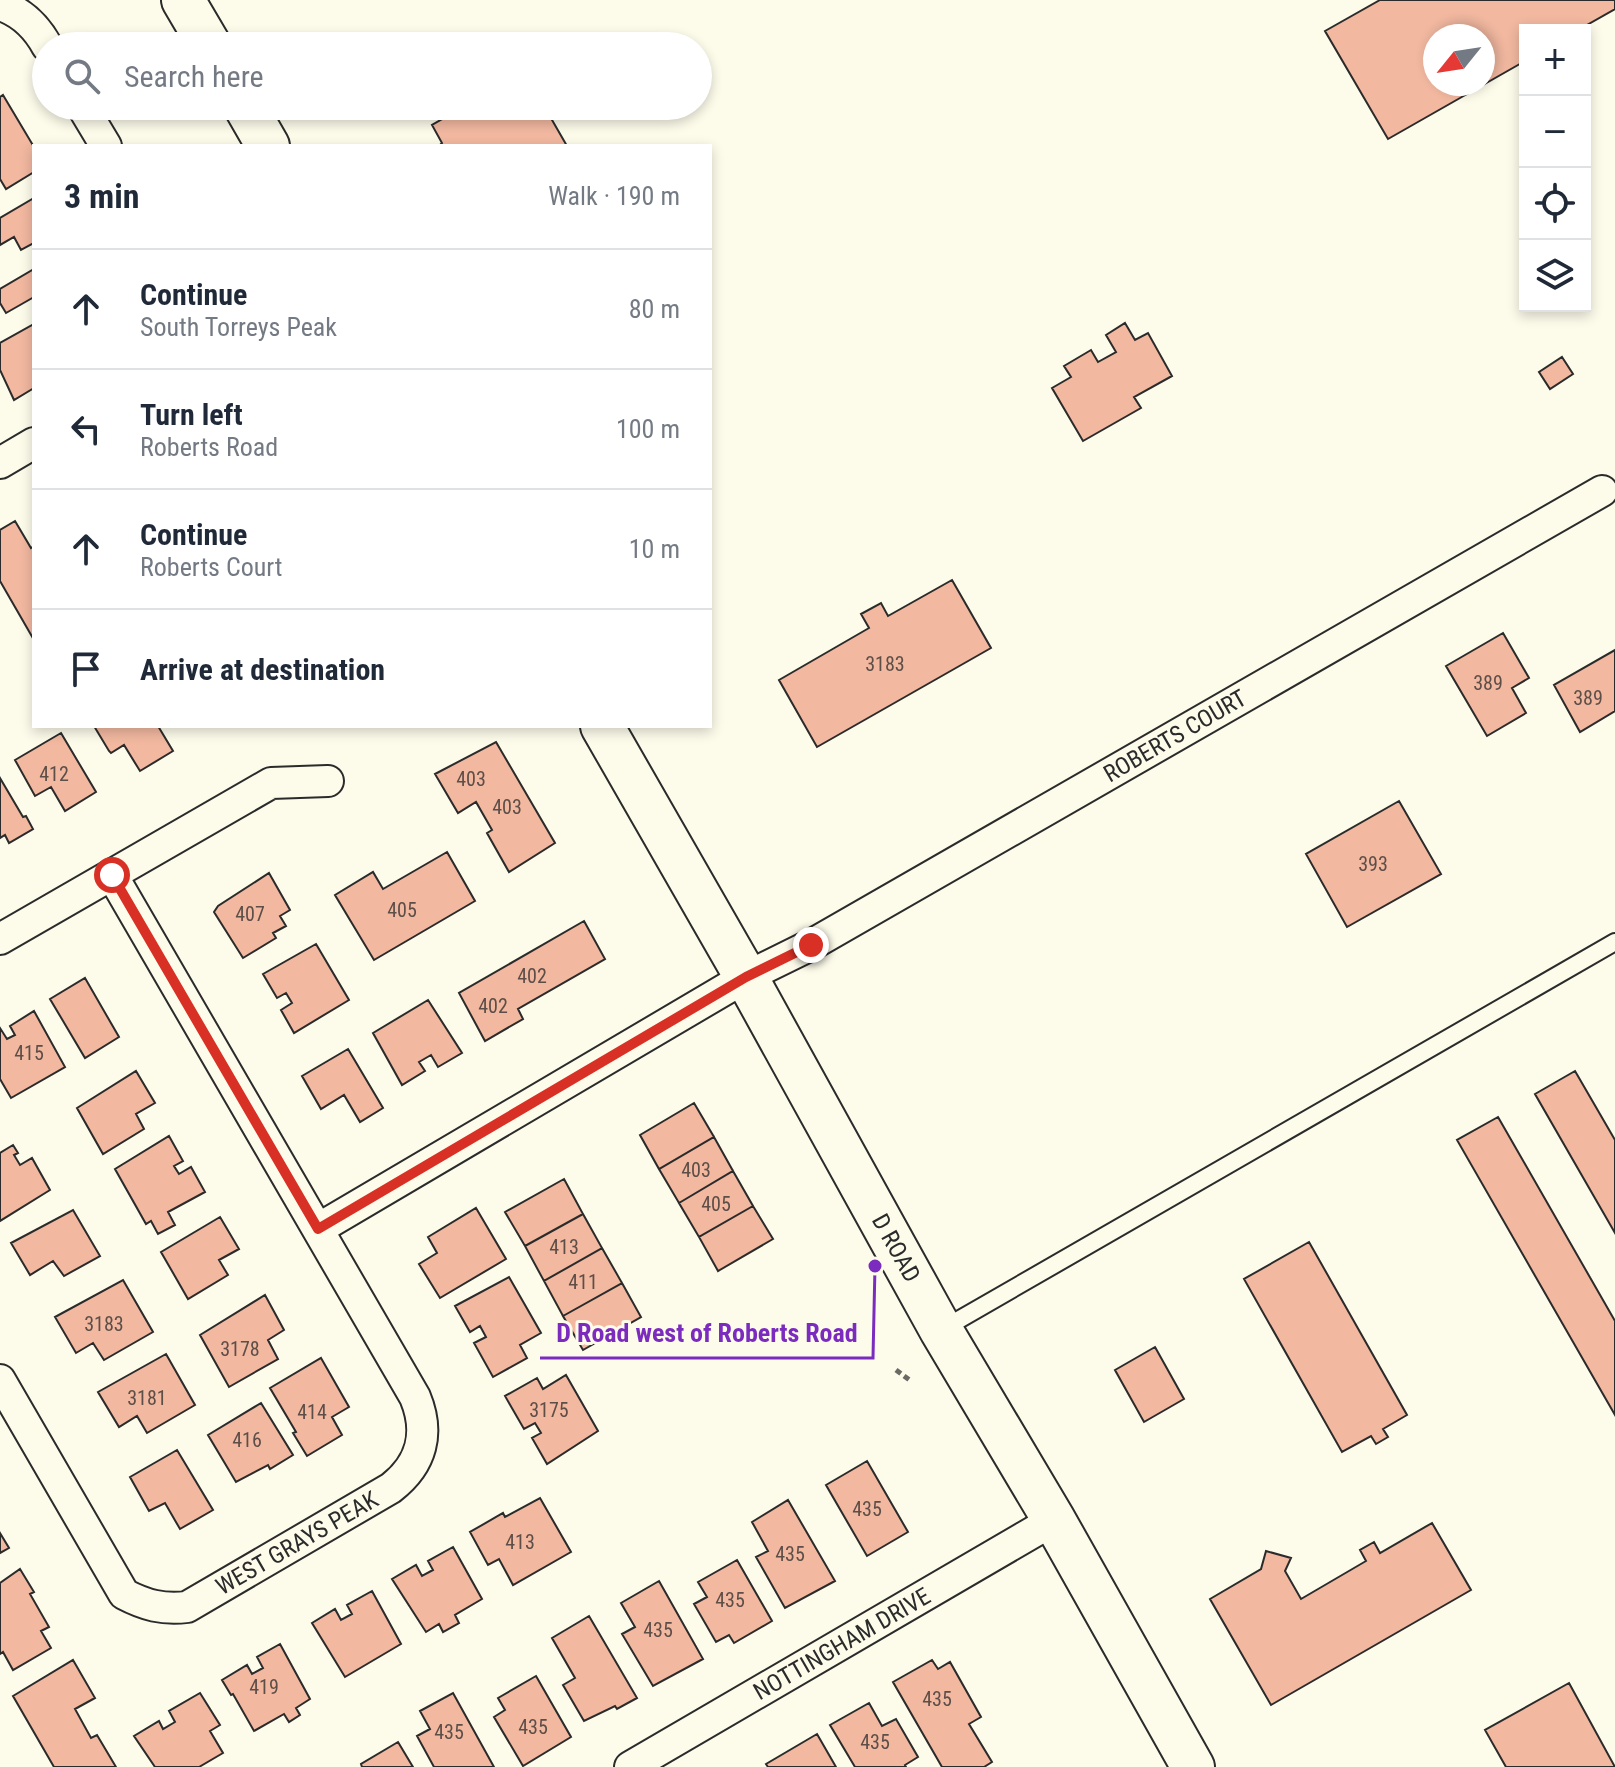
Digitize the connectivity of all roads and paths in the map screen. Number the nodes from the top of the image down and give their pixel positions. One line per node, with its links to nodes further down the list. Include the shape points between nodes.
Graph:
1 (183, 0): 4 (street)
2 (0, 5): 3 (street, via 26,18)
3 (39, 32)
4 (202, 32)
5 (90, 120): 7 (street)
6 (253, 120): 8 (street)
7 (105, 144)
8 (267, 144)
9 (32, 444): 10 (street)
10 (0, 463)
11 (1602, 491): 17 (street, ROBERTS COURT, via 811,945)
12 (603, 728): 17 (street, D ROAD)
13 (328, 781): 14 (street, via 271,783)
14 (112, 875): 15 (street); 18 (street)
15 (0, 939)
16 (1615, 942): 19 (lane)
17 (746, 977): 18 (street, ROBERTS COURT); 19 (street, D ROAD)
18 (318, 1229): 21 (street, WEST GRAYS PEAK, via 415,1397 422,1446 410,1470 391,1488 187,1607 153,1607 124,1594)
19 (941, 1330): 23 (street, D ROAD)
20 (896, 1370): 22 (path)
21 (0, 1380)
22 (911, 1381)
23 (1054, 1520): 24 (street, NOTTINGHAM DRIVE); 25 (street, D ROAD)
24 (630, 1767)
25 (1193, 1767)

